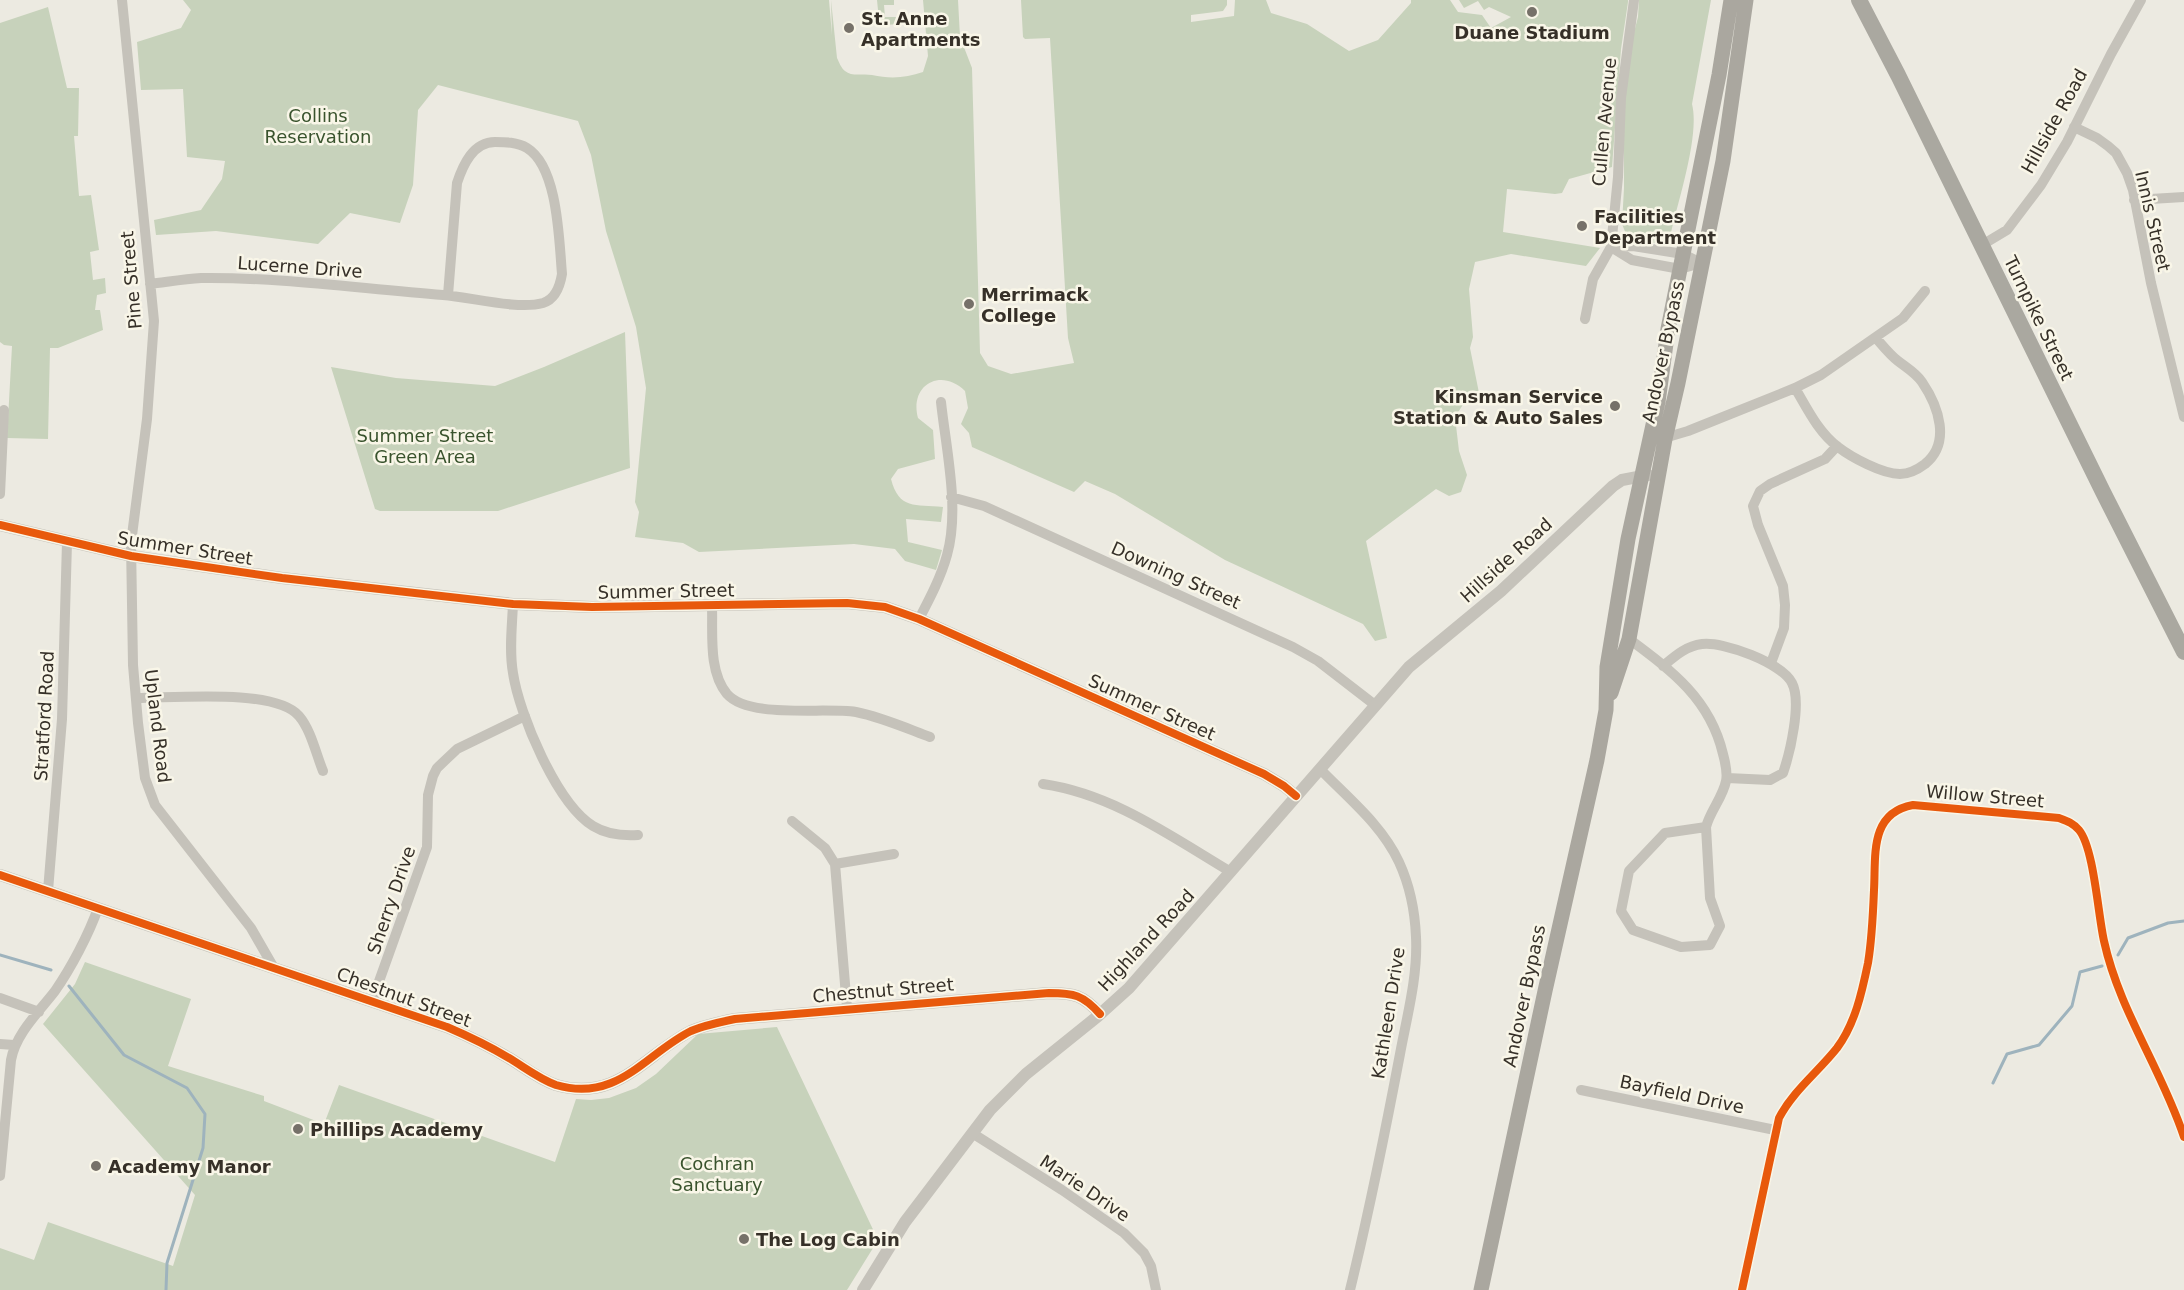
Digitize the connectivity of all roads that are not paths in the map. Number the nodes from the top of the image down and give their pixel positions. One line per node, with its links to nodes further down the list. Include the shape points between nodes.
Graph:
1 (122, 0): 14 (street, Pine Street)
2 (1634, 0): 11 (street, Cullen Avenue, via 1621,98)
3 (1731, 0): 12 (main road, Andover Bypass)
4 (1746, 0): 13 (main road, Andover Bypass, via 1726,140)
5 (1859, 0): 10 (highway, Turnpike Street)
6 (2141, 0): 7 (street, Hillside Road)
7 (2074, 127): 9 (street, Innis Street, via 2116,153 2127,173); 10 (street, Hillside Road, via 2021,213 2007,230)
8 (2184, 197): 9 (street)
9 (2134, 200): 22 (street, Innis Street)
10 (1982, 245): 36 (highway, Turnpike Street)
11 (1611, 247): 12 (street, via 1633,246); 17 (street, via 1593,279)
12 (1682, 262): 13 (street); 23 (main road, Andover Bypass, via 1668,329)
13 (1701, 263): 23 (main road, Andover Bypass, via 1678,383)
14 (150, 284): 16 (street, Lucerne Drive, via 198,278 287,281); 31 (street, Pine Street, via 152,354)
15 (1925, 291): 18 (street, via 1904,318)
16 (448, 295): 16 (street, Lucerne Drive, via 534,305 547,302 560,286 562,274 549,178 526,147 487,142 476,148 462,168 457,183)
17 (1585, 319)
18 (1876, 338): 19 (street); 24 (street, via 1922,382 1941,429 1941,440 1923,466 1901,474 1876,468)
19 (1795, 388): 23 (street); 24 (street, via 1819,428)
20 (941, 402): 28 (street)
21 (4, 410): 27 (street)
22 (2184, 417)
23 (1657, 439): 25 (main road, Andover Bypass); 26 (main road, Andover Bypass)
24 (1837, 446): 37 (street, via 1825,459 1760,491 1753,506 1783,586 1784,628)
25 (1641, 475): 26 (street, Hillside Road); 39 (street, Hillside Road, via 1613,486 1501,591 1409,666); 42 (main road, Andover Bypass, via 1607,667)
26 (1658, 476): 35 (main road, Andover Bypass)
27 (0, 494)
28 (951, 497): 34 (street, via 948,553); 41 (street, Downing Street, via 984,506 1293,647)
29 (0, 525): 30 (street, Summer Street)
30 (67, 542): 31 (street, Summer Street); 57 (street, Stratford Road, via 61,729)
31 (131, 556): 32 (street, Summer Street, via 282,578); 40 (street, Upland Road)
32 (513, 604): 33 (street, Summer Street); 43 (street, via 513,673)
33 (712, 605): 34 (street, Summer Street, via 862,603); 44 (street, via 715,669 734,700 770,709 859,713)
34 (920, 619): 49 (street, Summer Street, via 1264,774)
35 (1629, 639): 38 (street); 42 (main road, Andover Bypass)
36 (2184, 652)
37 (1771, 663): 38 (street, via 1710,643 1691,646); 47 (street, via 1785,673 1796,696 1783,773 1770,780)
38 (1663, 666): 47 (street, via 1703,706 1721,747)
39 (1386, 692): 41 (street, Highland Road)
40 (137, 698): 46 (street, via 272,700 300,717); 59 (street, Upland Road, via 141,749 151,798 252,928)
41 (1376, 705): 45 (street, Highland Road)
42 (1606, 710): 76 (main road, Andover Bypass)
43 (525, 716): 52 (street, via 573,808 594,826 613,834); 61 (street, Sherry Drive, via 457,749 437,768 428,795 427,847)
44 (930, 737)
45 (1320, 769): 49 (street, Highland Road); 75 (street, Kathleen Drive, via 1364,813 1393,850 1411,897 1416,939 1415,968 1396,1078)
46 (323, 771)
47 (1727, 778): 51 (street)
48 (1043, 784): 55 (street, via 1068,788 1114,805)
49 (1296, 796): 55 (street, Highland Road)
50 (792, 821): 54 (street, via 825,848)
51 (1706, 827): 51 (street, via 1710,898 1720,926 1710,945 1681,947 1633,930 1621,911 1629,871 1665,833)
52 (638, 835)
53 (894, 854): 54 (street)
54 (835, 864): 62 (street)
55 (1232, 872): 64 (street, Highland Road, via 1135,981)
56 (0, 875): 57 (street, Chestnut Street)
57 (48, 891): 58 (street, Chestnut Street)
58 (98, 908): 59 (street, Chestnut Street); 63 (street, via 57,988)
59 (274, 968): 61 (street, Chestnut Street)
60 (0, 998): 63 (street)
61 (372, 1001): 62 (street, Chestnut Street, via 472,1038 549,1082 585,1088 627,1077 690,1032 711,1024)
62 (847, 1008): 64 (street, Chestnut Street, via 1049,993 1083,998)
63 (39, 1012): 66 (street)
64 (1100, 1014): 70 (street, Highland Road, via 1012,1086)
65 (0, 1044): 66 (street)
66 (14, 1046): 69 (street)
67 (1581, 1090): 68 (street, Bayfield Drive)
68 (1775, 1130): 71 (street, Willow Street, via 1786,1107 1837,1048 1851,1023 1872,936 1876,843 1891,814 1913,805 2060,818 2080,831 2090,851 2097,904 2116,986); 77 (street, Willow Street)
69 (2, 1133): 72 (street)
70 (972, 1133): 73 (street, Highland Road, via 905,1222); 74 (street, Marie Drive, via 1124,1233 1144,1253)
71 (2184, 1137)
72 (0, 1176)
73 (863, 1290)
74 (1156, 1290)
75 (1350, 1290)
76 (1481, 1290)
77 (1742, 1290)

